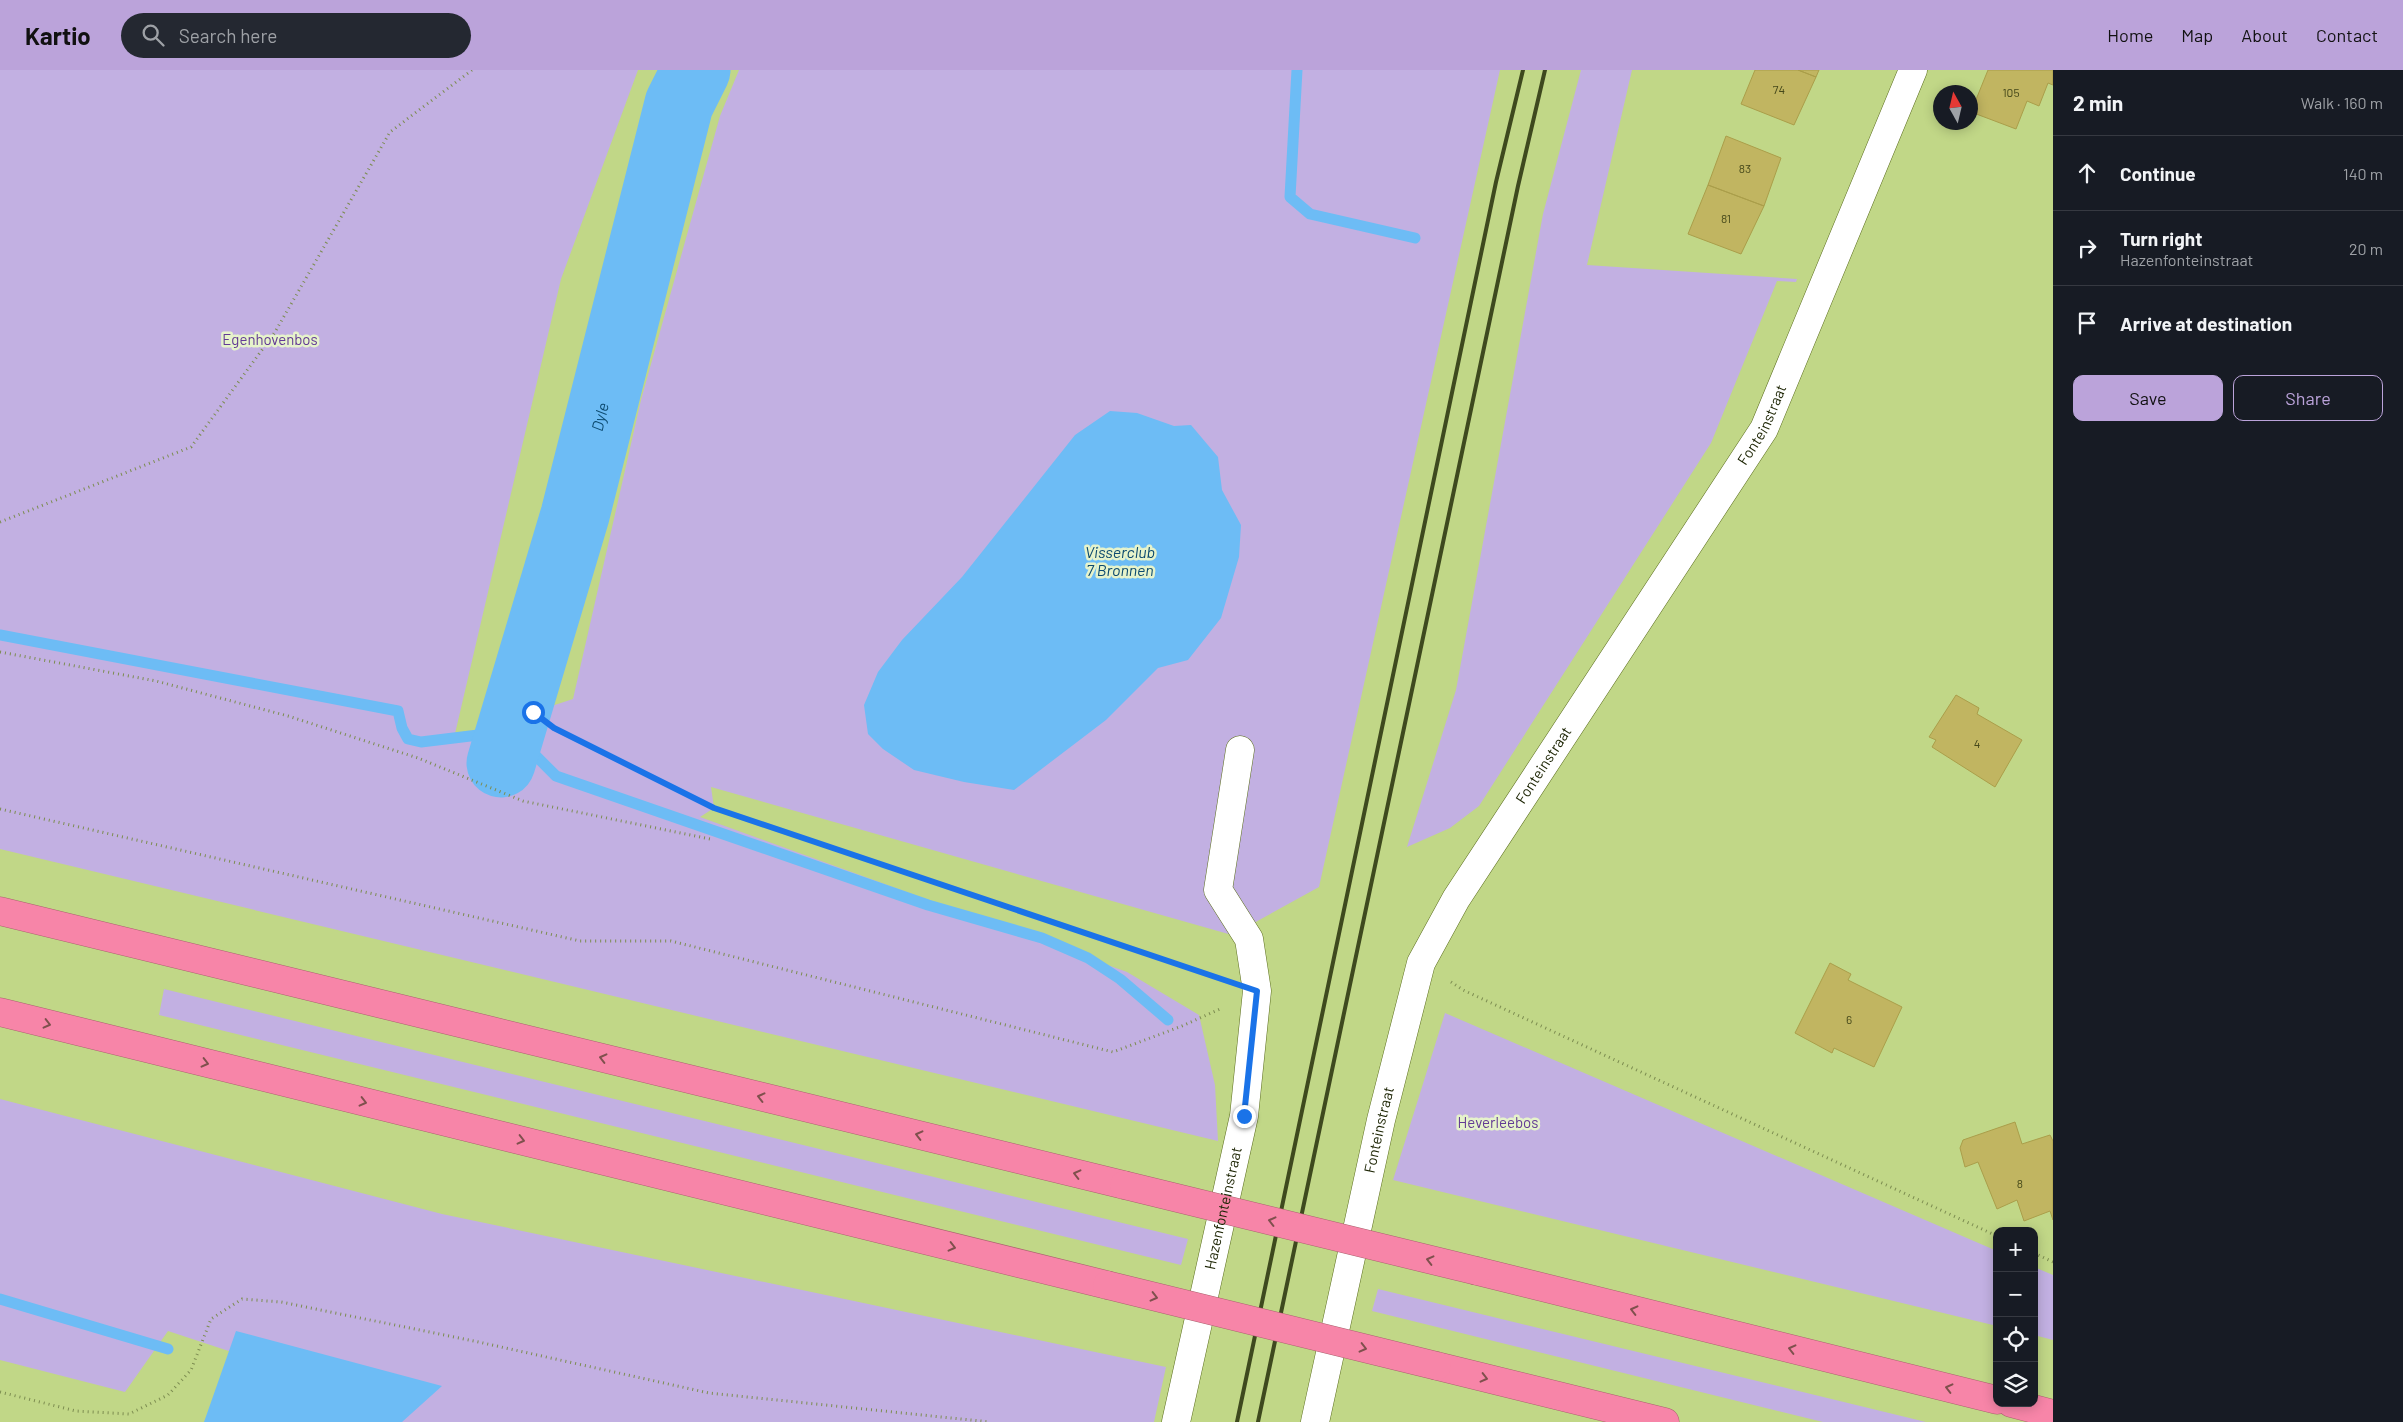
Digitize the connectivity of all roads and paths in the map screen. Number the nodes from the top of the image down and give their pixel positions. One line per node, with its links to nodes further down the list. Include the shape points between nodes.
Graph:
1 (472, 70): 3 (path, via 390,132 275,332 190,447)
2 (1913, 70): 10 (street, Fonteinstraat, via 1764,429 1456,899)
3 (0, 522)
4 (0, 652): 8 (path, via 156,681 288,716 418,758 523,801)
5 (533, 712): 11 (path, via 554,728 714,808)
6 (1240, 750): 11 (street, Hazenfonteinstraat, via 1218,890 1249,940)
7 (0, 809): 11 (path, via 580,941 672,940 1114,1052 1182,1026)
8 (710, 839)
9 (0, 911): 17 (highway, one-way to 9, bridge)
10 (1421, 963): 13 (path, via 1463,990); 22 (street, Fonteinstraat, via 1381,1120)
11 (1257, 991): 21 (street, Hazenfonteinstraat, via 1244,1116)
12 (0, 1012): 23 (highway, one-way to 23, bridge)
13 (1993, 1234)
14 (2038, 1255): 15 (path)
15 (2053, 1262)
16 (0, 1392): 20 (path, via 76,1411 129,1414 168,1394 191,1370 211,1319 242,1300 281,1302 709,1393)
17 (1993, 1399)
18 (2026, 1407): 19 (highway)
19 (2053, 1414)
20 (990, 1422)
21 (1176, 1422)
22 (1315, 1422)
23 (1665, 1422)

